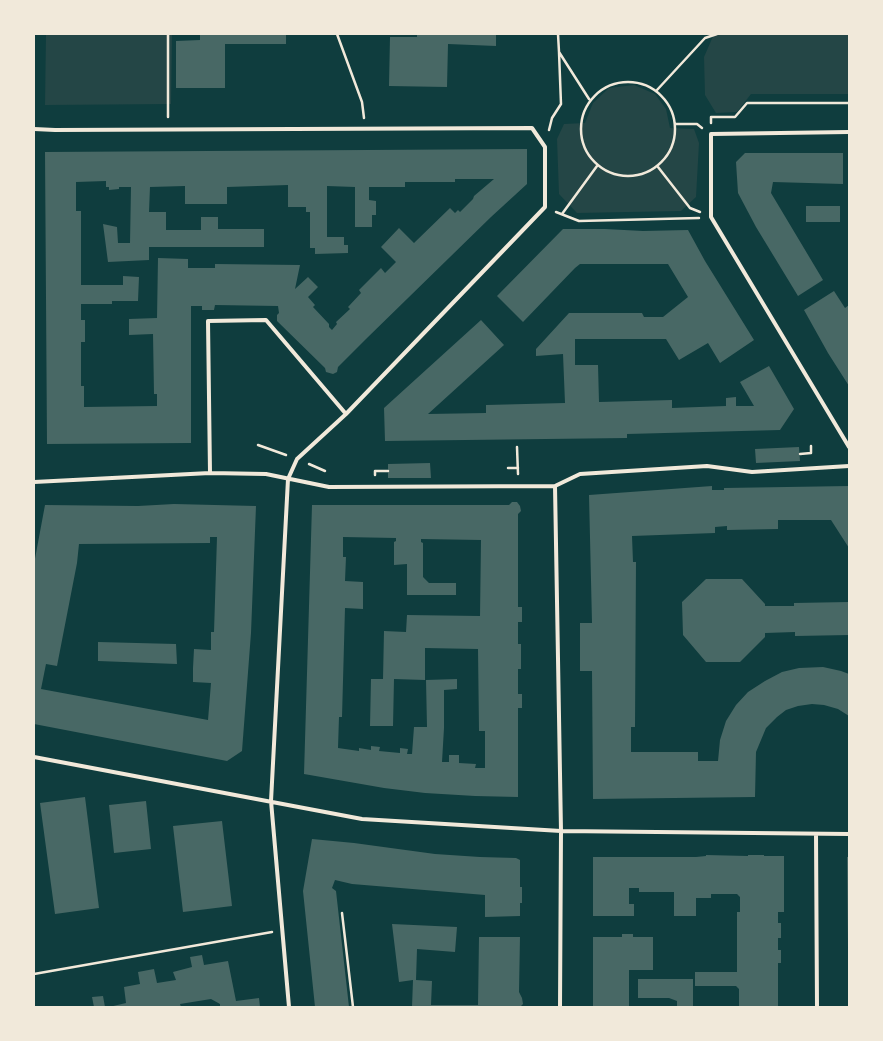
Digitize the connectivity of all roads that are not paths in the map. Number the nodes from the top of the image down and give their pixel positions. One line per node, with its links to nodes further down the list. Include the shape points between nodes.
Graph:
1 (34, 129): 3 (street, via 532,128 545,146 544,207)
2 (849, 132): 4 (street, via 711,134 711,217)
3 (346, 414): 6 (street, via 266,320 208,321); 7 (street, via 297,459)
4 (849, 447)
5 (849, 466): 9 (street, via 752,472 707,466 580,474)
6 (210, 473): 7 (street, via 266,474); 8 (street)
7 (288, 480): 9 (street, via 329,487); 11 (street)
8 (34, 482)
9 (555, 486): 12 (street)
10 (34, 757): 11 (street)
11 (271, 801): 12 (street, via 362,819); 15 (street)
12 (560, 831): 13 (street); 16 (street)
13 (816, 834): 14 (street); 17 (street)
14 (849, 834)
15 (289, 1007)
16 (560, 1007)
17 (817, 1007)

